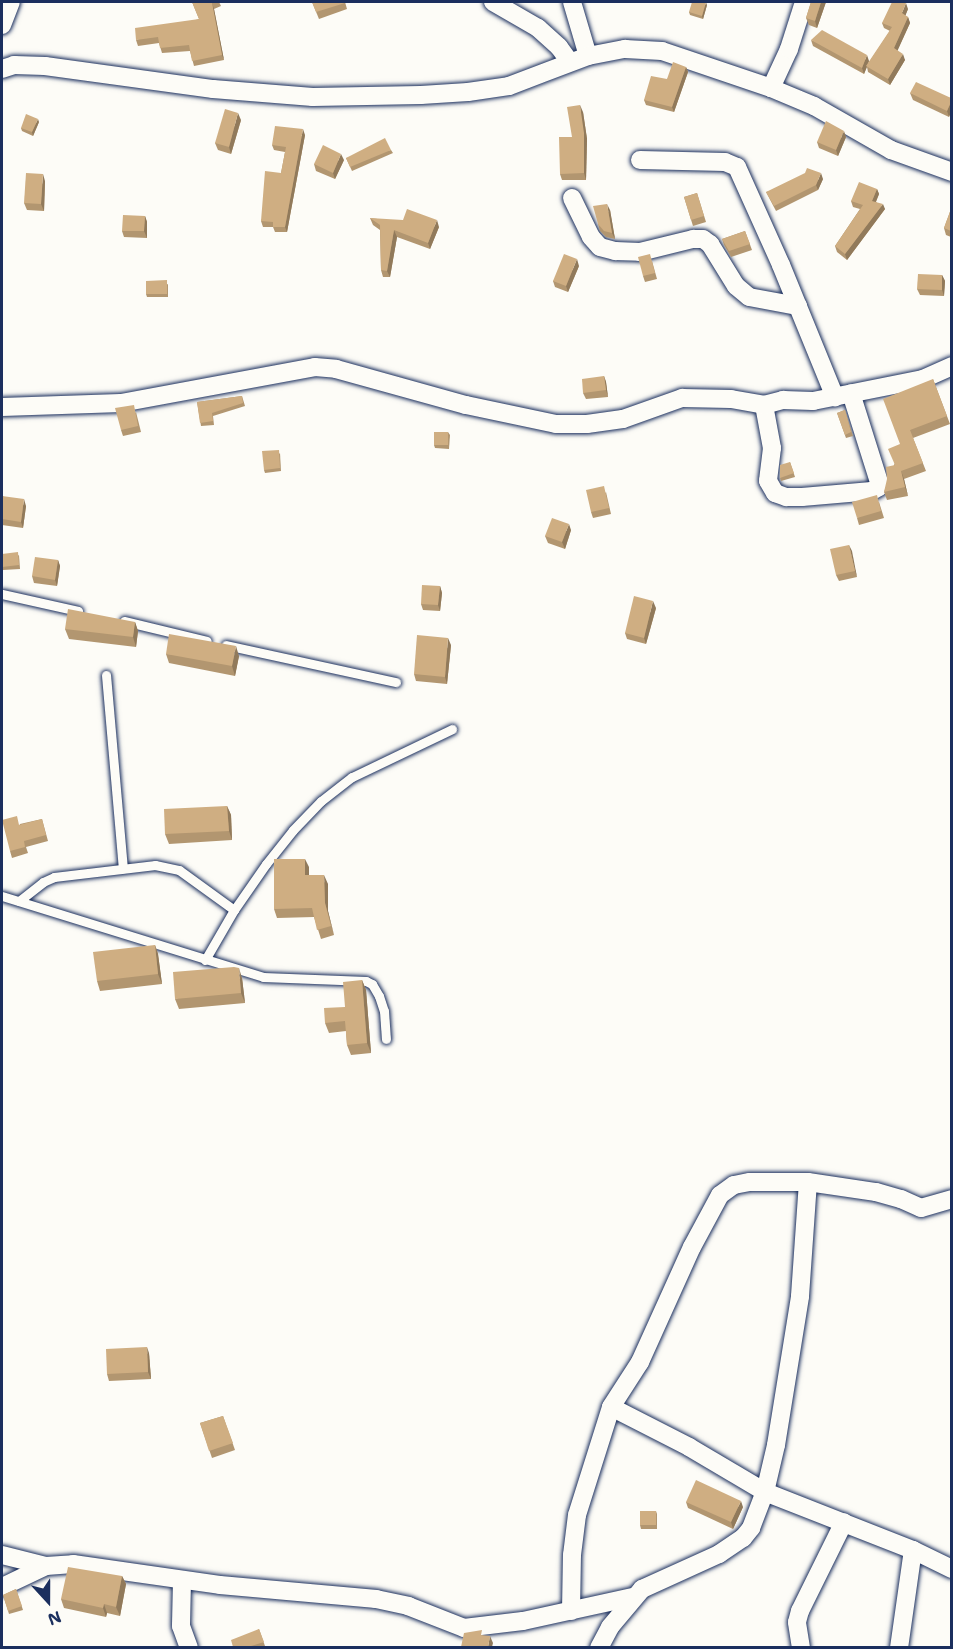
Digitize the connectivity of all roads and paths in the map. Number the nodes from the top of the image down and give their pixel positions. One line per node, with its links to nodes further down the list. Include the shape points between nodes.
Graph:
1 (11, 2): 5 (street)
2 (493, 2): 7 (street, via 538,28)
3 (572, 2): 6 (street)
4 (804, 2): 9 (street)
5 (2, 25)
6 (588, 56): 7 (street); 9 (street, via 625,50 662,51)
7 (569, 62): 8 (street, via 509,86 468,92 314,97 213,89 45,66 14,65)
8 (2, 69)
9 (771, 88): 11 (street, via 814,106 891,150)
10 (640, 160): 13 (street, via 725,162 738,167)
11 (951, 172)
12 (572, 198): 13 (street, via 600,247 640,252 693,239 704,240 736,286 749,297)
13 (798, 306): 15 (street)
14 (951, 366): 15 (street, via 933,376)
15 (843, 394): 16 (street); 16 (street, via 879,482 879,487 872,491 802,497 775,493 768,481 772,447)
16 (764, 405): 17 (street, via 682,398 605,423 556,424 315,367 121,404)
17 (2, 407)
18 (2, 594): 19 (lane)
19 (90, 614)
20 (112, 618): 22 (lane)
21 (106, 675): 24 (lane)
22 (396, 682)
23 (452, 729): 27 (lane, via 352,777 321,801 293,830)
24 (123, 868): 26 (lane, via 54,877); 27 (lane, via 155,864 179,870)
25 (2, 896): 26 (lane)
26 (19, 901): 28 (lane)
27 (234, 910): 28 (lane)
28 (206, 960): 29 (lane, via 263,977 366,981 379,996)
29 (386, 1038)
30 (808, 1182): 31 (street, via 876,1192 921,1208); 32 (street, via 750,1182 734,1185 720,1195 645,1352); 33 (street, via 800,1296)
31 (951, 1199)
32 (611, 1407): 33 (street); 42 (street, via 577,1515)
33 (765, 1492): 34 (street); 41 (street, via 743,1538 718,1554 662,1577)
34 (844, 1522): 35 (street); 45 (street, via 800,1611 797,1622)
35 (913, 1550): 38 (street); 46 (street)
36 (2, 1555): 37 (street)
37 (46, 1566): 39 (street, via 74,1564); 40 (street)
38 (951, 1569)
39 (182, 1581): 42 (street, via 376,1599 408,1606 464,1628); 43 (street, via 181,1626)
40 (2, 1587)
41 (632, 1598): 42 (street); 44 (street)
42 (571, 1611)
43 (189, 1647)
44 (599, 1647)
45 (801, 1647)
46 (899, 1647)

